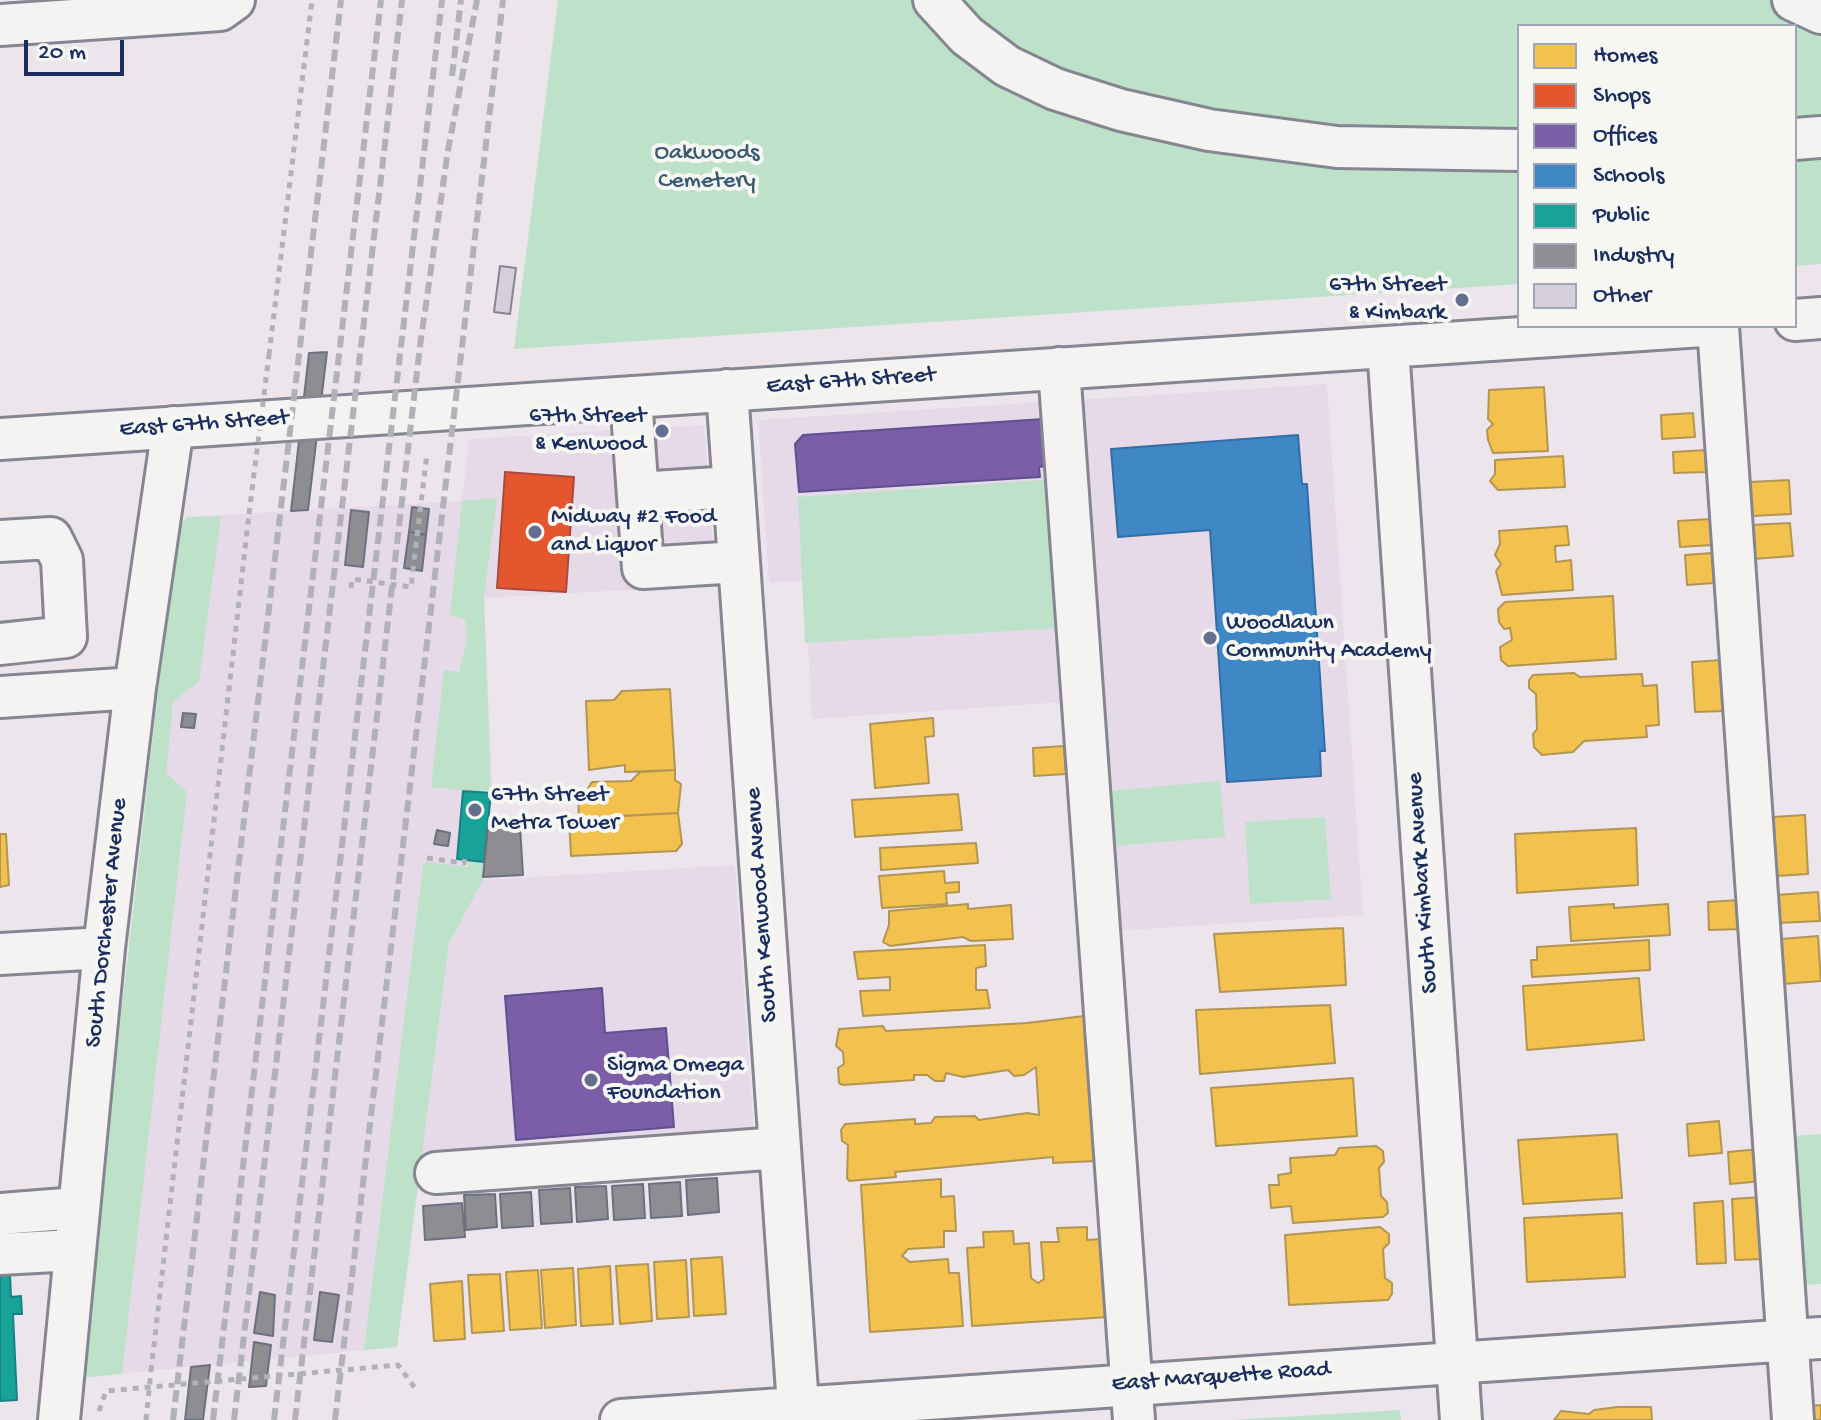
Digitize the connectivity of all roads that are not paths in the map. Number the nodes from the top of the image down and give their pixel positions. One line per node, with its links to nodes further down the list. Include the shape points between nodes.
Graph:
1 (234, 0): 5 (street, via 220,10)
2 (934, 0): 8 (street, via 967,36 1007,66 1055,89 1121,110 1209,130 1337,147)
3 (1793, 0): 4 (street)
4 (1821, 13)
5 (0, 25)
6 (1821, 137): 7 (street)
7 (1797, 139)
8 (1517, 150)
9 (1821, 318): 10 (street)
10 (1797, 320)
11 (1672, 328): 13 (street, East 67th Street)
12 (1718, 328): 34 (street)
13 (1388, 347): 14 (street, East 67th Street); 35 (street, South Kimbark Avenue)
14 (1059, 368): 15 (street, East 67th Street); 36 (street)
15 (727, 390): 16 (street, East 67th Street); 19 (street, South Kenwood Avenue)
16 (631, 397): 17 (street, East 67th Street); 20 (street)
17 (173, 427): 18 (street, East 67th Street); 24 (street, South Dorchester Avenue)
18 (0, 439)
19 (733, 487): 20 (street); 22 (street, South Kenwood Avenue)
20 (638, 493): 22 (street, via 643,568)
21 (0, 541): 23 (street, via 51,538 62,560 66,637)
22 (738, 562): 28 (street, South Kenwood Avenue)
23 (0, 644)
24 (135, 688): 25 (street); 26 (street, South Dorchester Avenue)
25 (0, 697)
26 (104, 948): 27 (street); 30 (street, South Dorchester Avenue)
27 (0, 954)
28 (780, 1148): 29 (street); 37 (street, South Kenwood Avenue)
29 (436, 1173)
30 (77, 1208): 31 (street); 32 (street, South Dorchester Avenue)
31 (0, 1214)
32 (74, 1250): 33 (street); 38 (street, South Dorchester Avenue)
33 (0, 1254)
34 (1804, 1339): 35 (street, East Marquette Road); 41 (street)
35 (1457, 1362): 36 (street, East Marquette Road); 40 (street, South Kimbark Avenue)
36 (1133, 1402): 37 (street, East Marquette Road)
37 (799, 1413): 39 (street, East Marquette Road)
38 (59, 1420)
39 (621, 1420)
40 (1461, 1420)
41 (1793, 1420)

